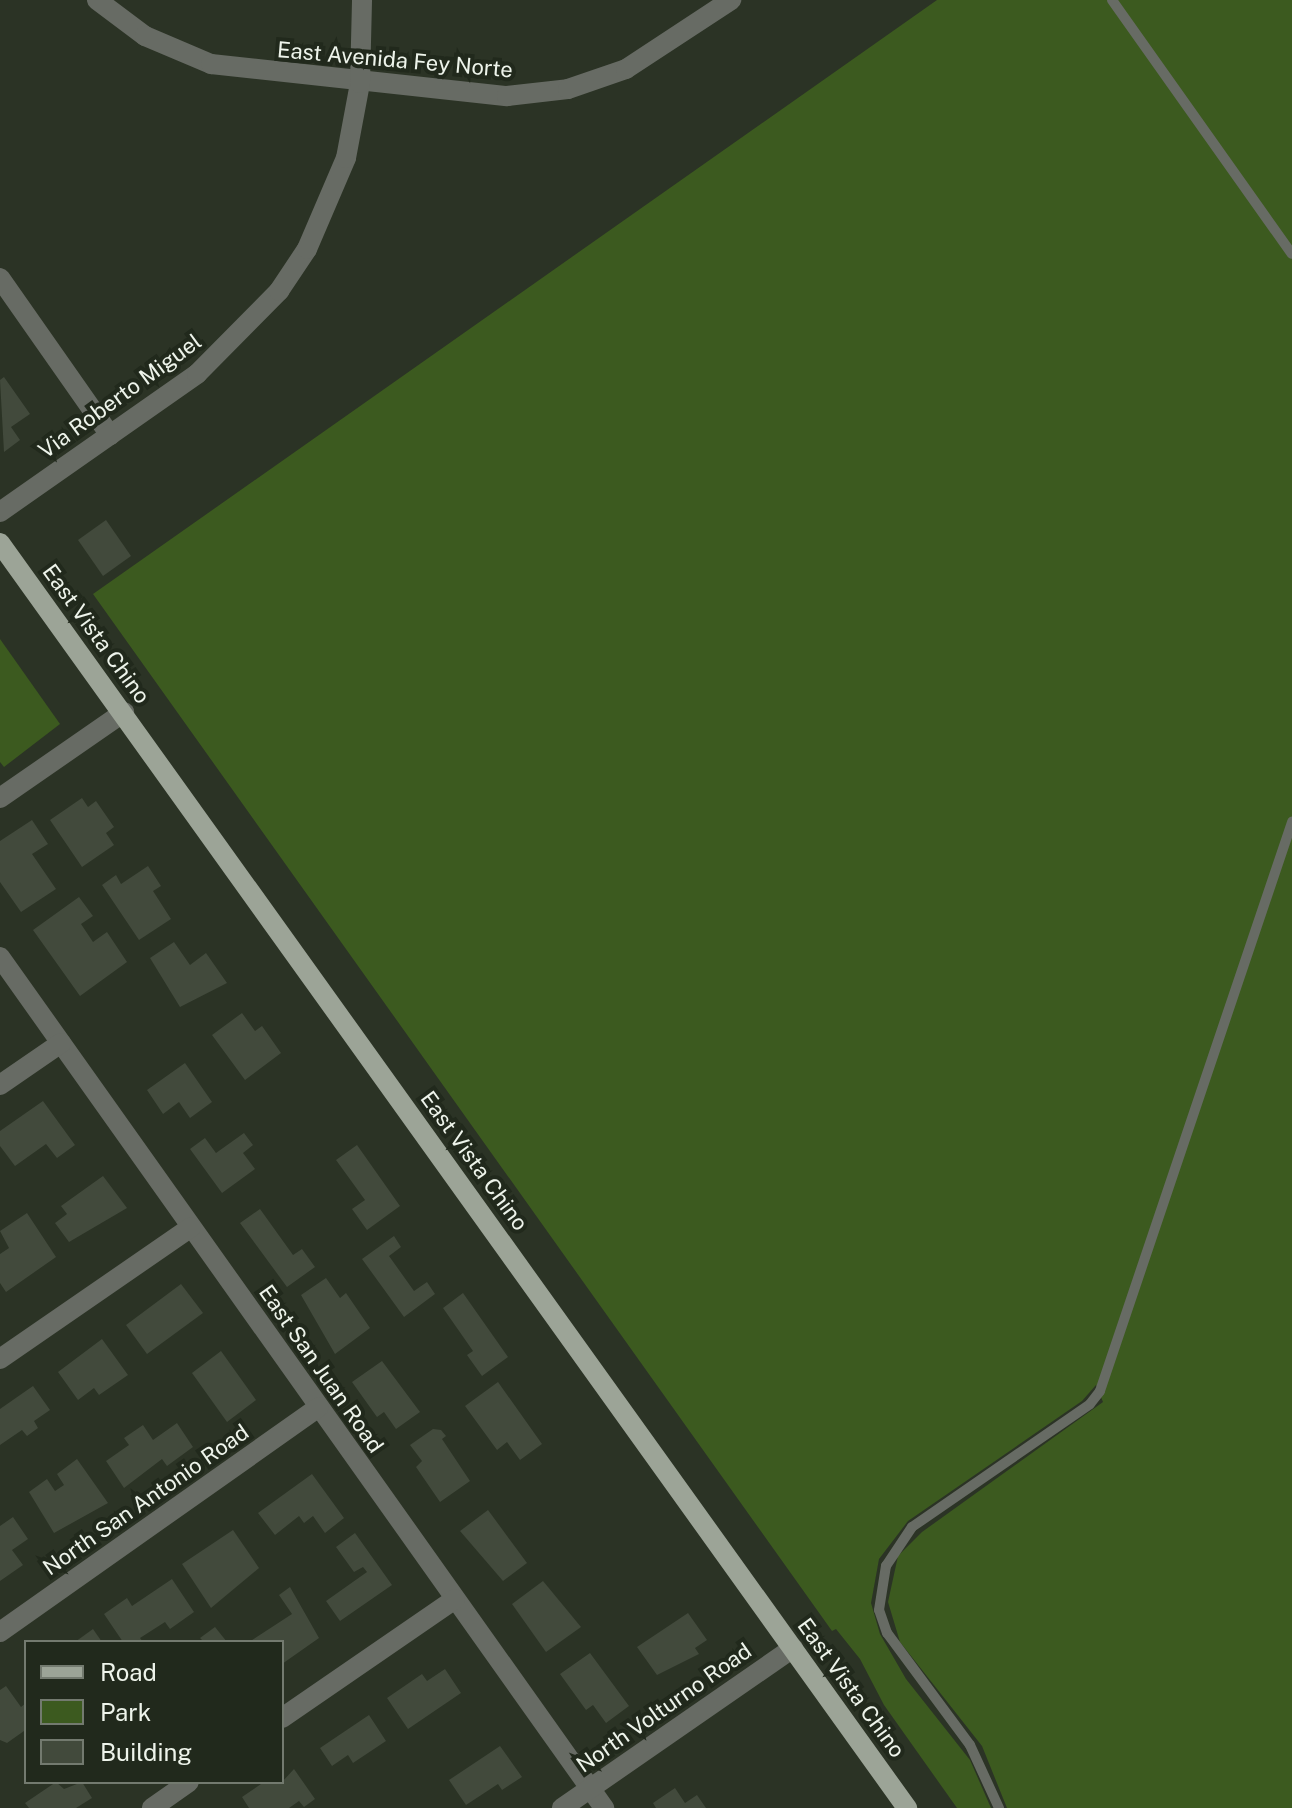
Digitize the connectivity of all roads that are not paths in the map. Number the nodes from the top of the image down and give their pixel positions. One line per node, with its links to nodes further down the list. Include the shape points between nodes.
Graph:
1 (97, 0): 5 (street, East Avenida Fey Norte, via 145,36 211,64)
2 (362, 0): 5 (street, Via Roberto Miguel)
3 (731, 0): 5 (street, East Avenida Fey Norte, via 626,69 568,89 507,96)
4 (1112, 0): 6 (lane)
5 (360, 83): 8 (street, Via Roberto Miguel, via 346,158 330,203 279,291 227,349)
6 (1292, 254)
7 (0, 278): 8 (street)
8 (110, 435): 9 (street, Via Roberto Miguel)
9 (0, 512)
10 (0, 543): 11 (main road, East Vista Chino)
11 (124, 712): 12 (street); 22 (main road, East Vista Chino)
12 (0, 798)
13 (1292, 822): 30 (lane, via 1100,1391 1090,1404 912,1527 886,1566 879,1610 887,1633 970,1745)
14 (0, 957): 15 (street, East San Juan Road)
15 (61, 1043): 16 (street); 17 (street, East San Juan Road)
16 (0, 1085)
17 (191, 1227): 18 (street); 19 (street, East San Juan Road)
18 (0, 1359)
19 (319, 1407): 20 (street, East San Juan Road); 21 (street, North San Antonio Road)
20 (455, 1599): 23 (street); 25 (street, East San Juan Road)
21 (0, 1632)
22 (793, 1648): 25 (street, North Volturno Road); 29 (main road, East Vista Chino)
23 (284, 1717)
24 (186, 1784): 26 (street)
25 (590, 1789): 27 (street, North Volturno Road); 28 (street, East San Juan Road)
26 (152, 1808)
27 (562, 1808)
28 (604, 1808)
29 (907, 1808)
30 (999, 1808)

